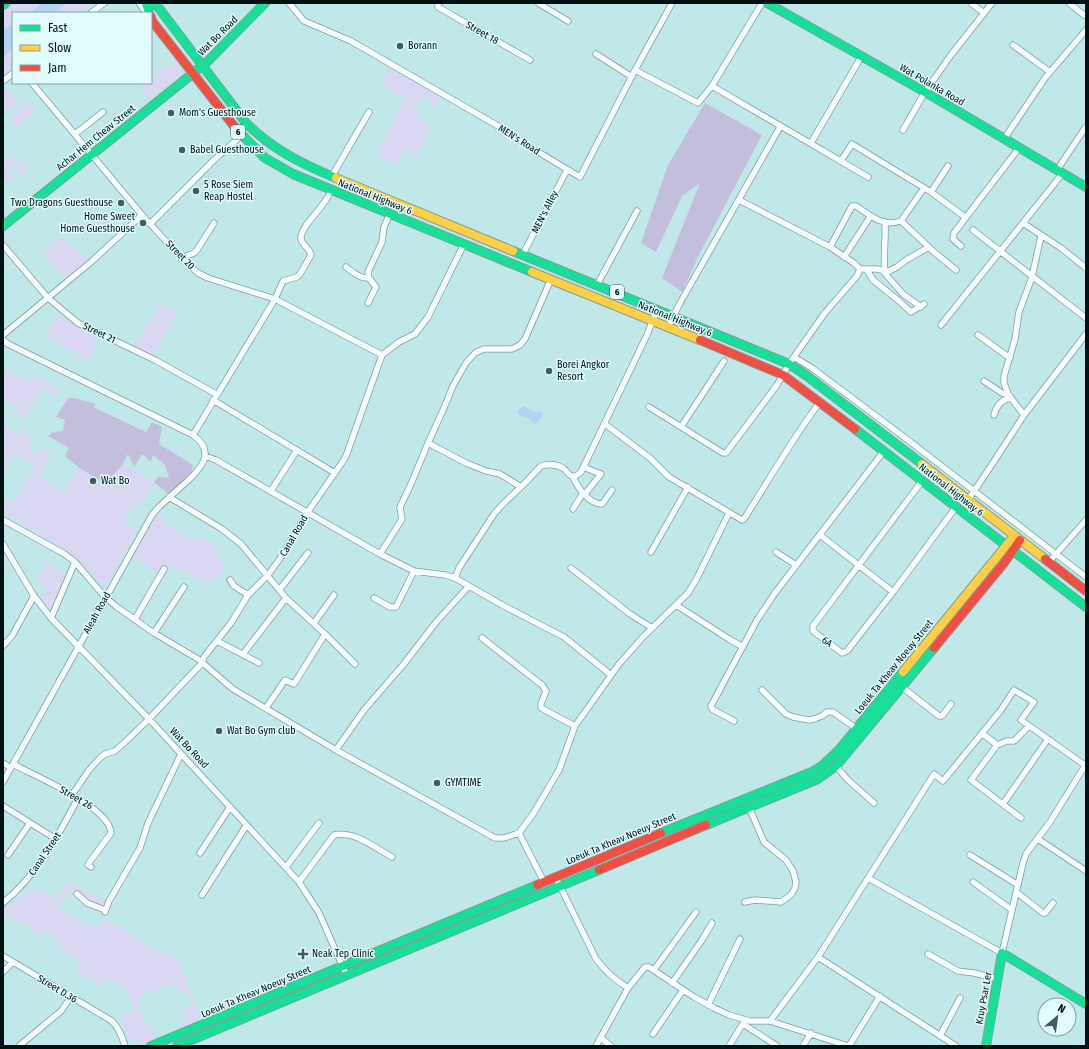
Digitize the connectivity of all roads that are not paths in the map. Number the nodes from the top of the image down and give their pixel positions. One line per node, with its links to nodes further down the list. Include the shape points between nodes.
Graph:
1 (6, 3): 15 (main road)
2 (104, 3): 16 (street)
3 (139, 3): 17 (street)
4 (155, 3): 27 (main road, National Highway 6 / 6)
5 (265, 3): 27 (main road, Wat Bo Road)
6 (289, 3): 50 (street, MEN's Road, via 304,20 357,45 505,130)
7 (438, 3): 26 (street, Street 18, via 438,8)
8 (538, 3): 21 (street)
9 (672, 3): 28 (street, MEN's Road)
10 (762, 3): 35 (street)
11 (767, 3): 25 (main road, Wat Polanka Road)
12 (971, 3): 18 (street)
13 (992, 3): 18 (street)
14 (1068, 3): 19 (street)
15 (3, 5)
16 (92, 12)
17 (145, 12)
18 (984, 13): 36 (street)
19 (1084, 15)
20 (152, 19): 31 (main road, National Highway 6 / 6)
21 (568, 21)
22 (1086, 30): 29 (street)
23 (1013, 45): 29 (street)
24 (596, 54): 32 (street)
25 (861, 57): 36 (main road, Wat Polanka Road); 45 (street)
26 (530, 60)
27 (202, 66): 31 (main road, Achar Hem Cheav Street); 52 (main road, National Highway 6 / 6, via 246,123 273,148)
28 (635, 70): 32 (street, MEN's Road); 35 (street, via 697,103)
29 (1050, 72): 44 (street)
30 (12, 74): 33 (street)
31 (192, 74): 43 (main road, National Highway 6 / 6); 47 (main road, Achar Hem Cheav Street)
32 (632, 77): 50 (street, MEN's Road, via 580,177)
33 (3, 81)
34 (33, 84): 42 (street, Street 20)
35 (712, 86): 39 (street)
36 (925, 92): 41 (street); 44 (main road, Wat Polanka Road)
37 (103, 112): 42 (street)
38 (370, 112): 52 (street)
39 (780, 126): 45 (street); 58 (street)
40 (1085, 128): 51 (street)
41 (903, 130)
42 (75, 134): 47 (street, Street 20)
43 (241, 136): 56 (main road, National Highway 6 / 6, via 279,166); 68 (street)
44 (1004, 140): 46 (main road, Wat Polanka Road)
45 (811, 144): 48 (street)
46 (1019, 148): 51 (main road, Wat Polanka Road); 63 (street)
47 (92, 154): 61 (street, Street 20); 69 (main road, Achar Hem Cheav Street)
48 (841, 161): 53 (street); 55 (street, via 852,144)
49 (948, 166): 57 (street)
50 (567, 170): 78 (street, MEN's Alley)
51 (1060, 172): 54 (main road, Wat Polanka Road); 67 (street)
52 (332, 176): 78 (main road, National Highway 6 / 6)
53 (868, 177)
54 (1086, 187)
55 (924, 188): 57 (street); 64 (street)
56 (331, 190): 60 (main road, National Highway 6 / 6); 92 (street, via 301,236 311,255 297,277 283,281)
57 (931, 192): 63 (street)
58 (739, 200): 75 (street); 95 (street)
59 (637, 211): 90 (street)
60 (390, 213): 72 (main road, National Highway 6 / 6); 88 (street, via 383,229 384,238 368,272)
61 (142, 215): 68 (street, Street 20); 91 (street)
62 (870, 217): 65 (street); 75 (street, via 856,206 852,206); 79 (street)
63 (965, 217): 74 (street, via 952,236)
64 (901, 221): 65 (street); 76 (street)
65 (885, 222): 86 (street)
66 (214, 223): 80 (street, via 197,250)
67 (1023, 223): 71 (street); 77 (street)
68 (150, 224): 80 (street, Street 20)
69 (3, 226)
70 (973, 230): 77 (street)
71 (1041, 236): 82 (street); 87 (street)
72 (464, 244): 89 (main road, National Highway 6 / 6); 104 (street, via 428,317 415,334)
73 (3, 245): 91 (street, Street 21)
74 (961, 246)
75 (830, 248): 79 (street)
76 (929, 248): 85 (street); 86 (street)
77 (1000, 251): 87 (street); 98 (street)
78 (523, 254): 90 (main road, National Highway 6 / 6)
79 (844, 256): 83 (street)
80 (181, 258): 92 (street, Street 20, via 208,278)
81 (346, 267): 88 (street, via 359,276)
82 (1086, 268)
83 (860, 269): 84 (street); 106 (street)
84 (868, 270): 86 (street, via 880,269); 86 (street, via 872,280 912,312 922,306 897,288)
85 (956, 270)
86 (885, 273)
87 (1032, 277): 96 (street); 105 (street, via 1019,312)
88 (369, 278): 93 (street, via 376,286)
89 (551, 279): 97 (main road, National Highway 6 / 6); 120 (street, via 520,345 512,349 484,349 466,363)
90 (597, 285): 94 (main road, National Highway 6 / 6)
91 (48, 298): 101 (street); 110 (street, Street 21, via 78,323 155,360)
92 (275, 299): 104 (street, Street 20); 110 (street)
93 (368, 303)
94 (657, 309): 95 (main road, National Highway 6 / 6); 97 (street)
95 (674, 316): 99 (street); 106 (main road, National Highway 6 / 6)
96 (1086, 318)
97 (653, 321): 99 (main road, National Highway 6 / 6); 117 (street)
98 (941, 325)
99 (668, 327): 108 (main road, National Highway 6 / 6)
100 (1086, 334): 115 (street)
101 (3, 335)
102 (978, 335): 105 (street)
103 (3, 340): 119 (street)
104 (382, 355): 125 (street, Canal Road, via 346,456)
105 (1010, 358): 111 (street, via 1004,376)
106 (792, 360): 108 (street); 131 (street, via 812,368); 135 (main road, National Highway 6 / 6, via 807,376)
107 (724, 361): 118 (street)
108 (783, 375): 113 (main road, National Highway 6 / 6); 118 (street, via 726,454)
109 (984, 380): 111 (street)
110 (216, 394): 112 (street)
111 (1009, 396): 115 (street); 116 (street, via 1002,401)
112 (213, 400): 119 (street); 121 (street)
113 (820, 402): 122 (main road, National Highway 6 / 6); 139 (street, via 744,519)
114 (649, 407): 118 (street)
115 (1024, 415): 131 (street)
116 (994, 416)
117 (605, 424): 124 (street); 129 (street, via 650,458 669,477)
118 (681, 427)
119 (193, 435): 123 (street, via 202,443)
120 (428, 443): 128 (street, via 486,472 500,474); 149 (street, via 400,507 402,519)
121 (297, 450): 125 (street); 132 (street)
122 (884, 451): 127 (main road, National Highway 6 / 6); 142 (street)
123 (205, 456): 132 (street); 134 (street, Aleah Road, via 200,468)
124 (583, 467): 126 (street, via 581,472); 133 (street, via 601,474)
125 (335, 473): 138 (street, Canal Road)
126 (573, 477): 128 (street, via 562,468 546,464); 133 (street)
127 (922, 481): 136 (main road, National Highway 6 / 6); 154 (street, 6A)
128 (521, 487): 160 (street, via 494,514)
129 (688, 487): 139 (street); 146 (street)
130 (612, 490): 133 (street, via 602,504 597,504)
131 (974, 490): 135 (street); 150 (street)
132 (271, 491): 138 (street)
133 (584, 494): 137 (street)
134 (169, 497): 158 (street, via 222,529 241,544); 170 (street, Aleah Road, via 152,515)
135 (968, 500): 143 (main road, National Highway 6 / 6)
136 (956, 507): 145 (main road, National Highway 6 / 6); 166 (street, 6A)
137 (573, 509)
138 (307, 513): 149 (street); 158 (street, Canal Road)
139 (729, 513): 173 (street, via 696,580)
140 (3, 520): 151 (street)
141 (1086, 520): 150 (street)
142 (820, 535): 153 (street); 154 (street)
143 (1017, 538): 145 (main road, Loeuk Ta Kheav Noeuy Street); 152 (main road, National Highway 6 / 6)
144 (3, 544): 169 (street, Wat Bo Road)
145 (1009, 548): 174 (main road, National Highway 6 / 6); 191 (main road, Loeuk Ta Kheav Noeuy Street, via 1004,563); 199 (main road, Loeuk Ta Kheav Noeuy Street)
146 (651, 552)
147 (776, 552): 153 (street)
148 (308, 553): 164 (street)
149 (380, 554): 157 (street)
150 (1056, 554): 152 (street); 159 (street)
151 (75, 562): 170 (street); 175 (street)
152 (1049, 562): 165 (main road, National Highway 6 / 6)
153 (796, 565): 185 (street, via 757,620)
154 (859, 565): 166 (street); 166 (street, 6A, via 813,626 813,631 842,653 845,652)
155 (571, 568): 178 (street)
156 (164, 569): 176 (street)
157 (414, 571): 160 (street); 172 (street, via 396,607 390,607)
158 (268, 575): 164 (street); 167 (street, Canal Road)
159 (1086, 577)
160 (455, 578): 162 (street)
161 (230, 580): 167 (street)
162 (469, 586): 190 (street, via 564,637); 203 (street, via 364,710)
163 (184, 587): 179 (street)
164 (280, 589): 171 (street)
165 (1086, 591)
166 (893, 592)
167 (248, 595): 182 (street, Canal Road)
168 (334, 595): 177 (street)
169 (34, 596): 175 (street, Wat Bo Road); 183 (street, via 12,636)
170 (106, 597): 176 (street); 184 (street, Aleah Road)
171 (286, 598): 177 (street); 186 (street)
172 (374, 598)
173 (676, 605): 178 (street); 185 (street)
174 (1086, 607)
175 (51, 618): 184 (street, Wat Bo Road)
176 (134, 619): 179 (street)
177 (314, 624): 180 (street)
178 (652, 628): 190 (street)
179 (154, 633): 187 (street)
180 (326, 634): 189 (street); 194 (street, via 294,684 285,680)
181 (482, 638): 197 (street, via 542,685 546,691 541,708)
182 (217, 642): 186 (street); 187 (street, Canal Road)
183 (3, 646)
184 (79, 647): 195 (street, Wat Bo Road); 206 (street, Aleah Road)
185 (743, 647): 196 (street, via 711,706)
186 (243, 654): 188 (street)
187 (202, 663): 194 (street, via 233,689); 195 (street, Canal Road)
188 (260, 663)
189 (355, 664)
190 (611, 675): 197 (street)
191 (902, 687): 193 (street, via 939,716 942,716); 207 (main road, Loeuk Ta Kheav Noeuy Street)
192 (762, 690): 199 (street, via 793,717 809,720 833,712)
193 (951, 704)
194 (266, 708): 203 (street)
195 (149, 719): 204 (street, Wat Bo Road); 210 (street, Canal Road, via 113,752 102,756 89,770)
196 (734, 722)
197 (575, 726): 220 (street, via 559,770)
198 (1029, 726): 200 (street, via 1021,720 1034,702 1014,690); 201 (street); 202 (street, via 1014,741)
199 (857, 728): 230 (main road, Loeuk Ta Kheav Noeuy Street, via 832,758 812,772)
200 (982, 733): 202 (street); 231 (street, via 943,781 934,774)
201 (1048, 739): 208 (street); 212 (street)
202 (997, 745): 212 (street, via 970,780)
203 (336, 750): 220 (street, via 495,838)
204 (181, 754): 214 (street, Wat Bo Road); 238 (street, via 148,823 140,848 105,911 87,903)
205 (3, 763): 206 (street, Street 26)
206 (12, 766): 209 (street, Aleah Road); 210 (street, Street 26)
207 (836, 766): 211 (street); 215 (main road, Loeuk Ta Kheav Noeuy Street, via 818,779)
208 (1086, 766): 222 (street)
209 (3, 782)
210 (75, 797): 221 (street, Canal Street); 227 (street, Street 26, via 100,813 111,833 89,863)
211 (874, 803)
212 (1003, 804): 216 (street)
213 (3, 806): 217 (street)
214 (230, 807): 219 (street, Wat Bo Road); 223 (street)
215 (748, 807): 236 (main road, Loeuk Ta Kheav Noeuy Street); 240 (street, via 764,842 786,860 796,882 791,895 781,902)
216 (1021, 818)
217 (30, 823): 221 (street); 224 (street)
218 (319, 823): 228 (street)
219 (246, 826): 228 (street, Wat Bo Road); 239 (street)
220 (519, 833): 233 (street)
221 (56, 839): 241 (street, Canal Street, via 20,887)
222 (1038, 839): 229 (street); 235 (street, via 1022,863)
223 (200, 853)
224 (8, 855)
225 (970, 855): 235 (street)
226 (392, 857): 232 (street, via 356,838 345,834 334,835)
227 (91, 867)
228 (286, 867): 232 (street, Wat Bo Road)
229 (1086, 871)
230 (556, 878): 233 (main road, Loeuk Ta Kheav Noeuy Street); 236 (street)
231 (868, 878): 247 (street); 250 (street)
232 (299, 882): 252 (street, Wat Bo Road, via 319,912)
233 (544, 882): 252 (main road, Loeuk Ta Kheav Noeuy Street)
234 (973, 882): 243 (street)
235 (1018, 885): 237 (street)
236 (560, 886): 255 (main road, Loeuk Ta Kheav Noeuy Street); 258 (street, via 596,960 616,981)
237 (1016, 892): 242 (street, via 1045,914); 243 (street)
238 (77, 894)
239 (202, 894)
240 (745, 902)
241 (3, 903)
242 (1053, 903)
243 (1012, 910): 247 (street)
244 (696, 912): 253 (street)
245 (712, 923): 257 (street)
246 (740, 939): 264 (street)
247 (1002, 953): 256 (main road, Kruy Psar Ler); 263 (main road)
248 (928, 954): 256 (street, via 958,971)
249 (3, 956): 251 (street, Street D.36)
250 (818, 957): 260 (street); 265 (street)
251 (13, 962): 254 (street); 261 (street, Street D.36)
252 (343, 966): 255 (street, Wat Bo Road); 273 (main road, Loeuk Ta Kheav Noeuy Street)
253 (654, 970): 257 (street); 258 (street, via 645,966)
254 (3, 972)
255 (346, 974): 274 (main road, Loeuk Ta Kheav Noeuy Street)
256 (998, 979): 282 (main road, Kruy Psar Ler)
257 (672, 983): 259 (street)
258 (628, 988): 270 (street)
259 (683, 990): 264 (street); 268 (street)
260 (880, 996): 269 (street); 280 (street)
261 (71, 997): 271 (street, via 61,1011); 272 (street, Street D.36, via 112,1021 121,1033)
262 (960, 998): 269 (street)
263 (1086, 1004)
264 (708, 1005): 266 (street)
265 (770, 1021): 266 (street); 267 (street)
266 (744, 1022): 277 (street); 278 (street)
267 (811, 1033): 279 (street); 280 (street)
268 (653, 1034)
269 (940, 1036): 281 (street)
270 (601, 1038): 275 (street); 276 (street)
271 (19, 1046)
272 (125, 1046)
273 (151, 1046)
274 (177, 1046)
275 (596, 1046)
276 (611, 1046)
277 (729, 1046)
278 (777, 1046)
279 (803, 1046)
280 (848, 1046)
281 (956, 1046)
282 (986, 1046)

